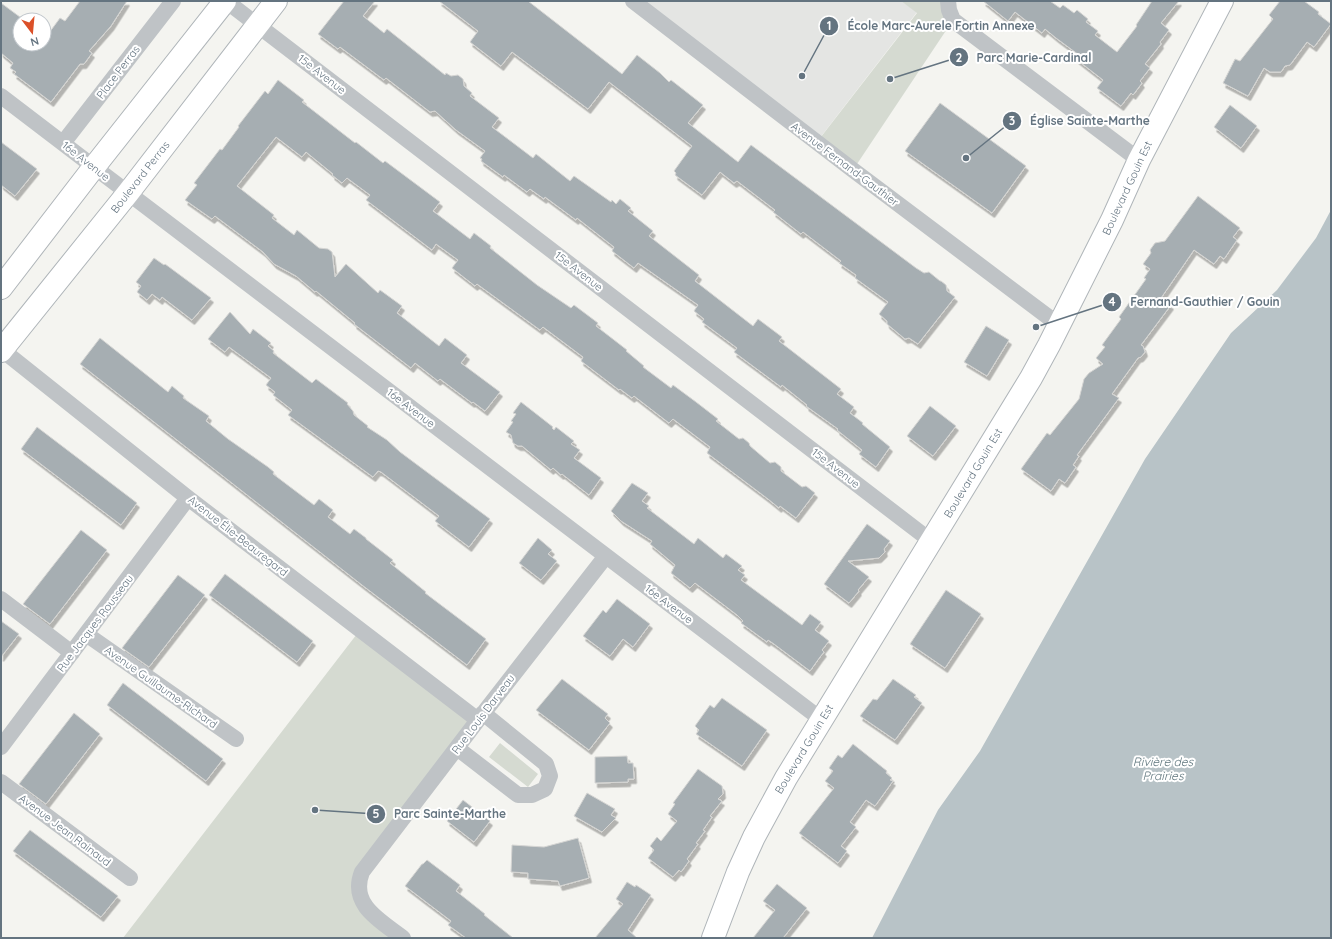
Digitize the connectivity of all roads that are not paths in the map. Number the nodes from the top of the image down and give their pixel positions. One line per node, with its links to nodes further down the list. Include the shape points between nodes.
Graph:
1 (173, 1): 9 (street, Place Perras)
2 (226, 1): 7 (street, 15e Avenue); 11 (street)
3 (276, 1): 7 (street, Boulevard Perras)
4 (633, 1): 14 (street, Avenue Fernand-Gauthier)
5 (948, 1): 10 (street, via 953,20)
6 (1222, 1): 10 (street, Boulevard Gouin Est)
7 (257, 26): 12 (street, Boulevard Perras); 17 (street, 15e Avenue)
8 (1, 96): 9 (street, 16e Avenue)
9 (63, 143): 11 (street, 16e Avenue)
10 (1139, 160): 14 (street, Boulevard Gouin Est)
11 (94, 168): 12 (street, 16e Avenue); 13 (street)
12 (128, 193): 15 (street, Boulevard Perras); 18 (street, 16e Avenue)
13 (1, 288)
14 (1059, 325): 17 (street, Boulevard Gouin Est, via 1031,378)
15 (1, 350): 16 (street, Avenue Élie-Beauregard)
16 (188, 498): 20 (street, Rue Jacques Rousseau); 22 (street, Avenue Élie-Beauregard)
17 (931, 541): 23 (street, Boulevard Gouin Est)
18 (606, 556): 22 (street, Rue Louis Darveau); 23 (street, 16e Avenue)
19 (1, 599): 21 (street)
20 (86, 634): 21 (street, Rue Jacques Rousseau); 24 (street, Avenue Guillaume-Richard)
21 (72, 654): 25 (street, Rue Jacques Rousseau)
22 (480, 717): 26 (street, Rue Louis Darveau); 26 (street, Avenue Élie-Beauregard, via 546,764 550,776 545,789 532,795 518,795)
23 (822, 720): 30 (street, Boulevard Gouin Est, via 754,837)
24 (236, 739)
25 (1, 747)
26 (457, 748): 29 (street, Rue Louis Darveau, via 362,872 358,883 359,893 367,910)
27 (1, 782): 28 (street, Avenue Jean Rainaud)
28 (130, 878)
29 (403, 938)
30 (713, 938)

